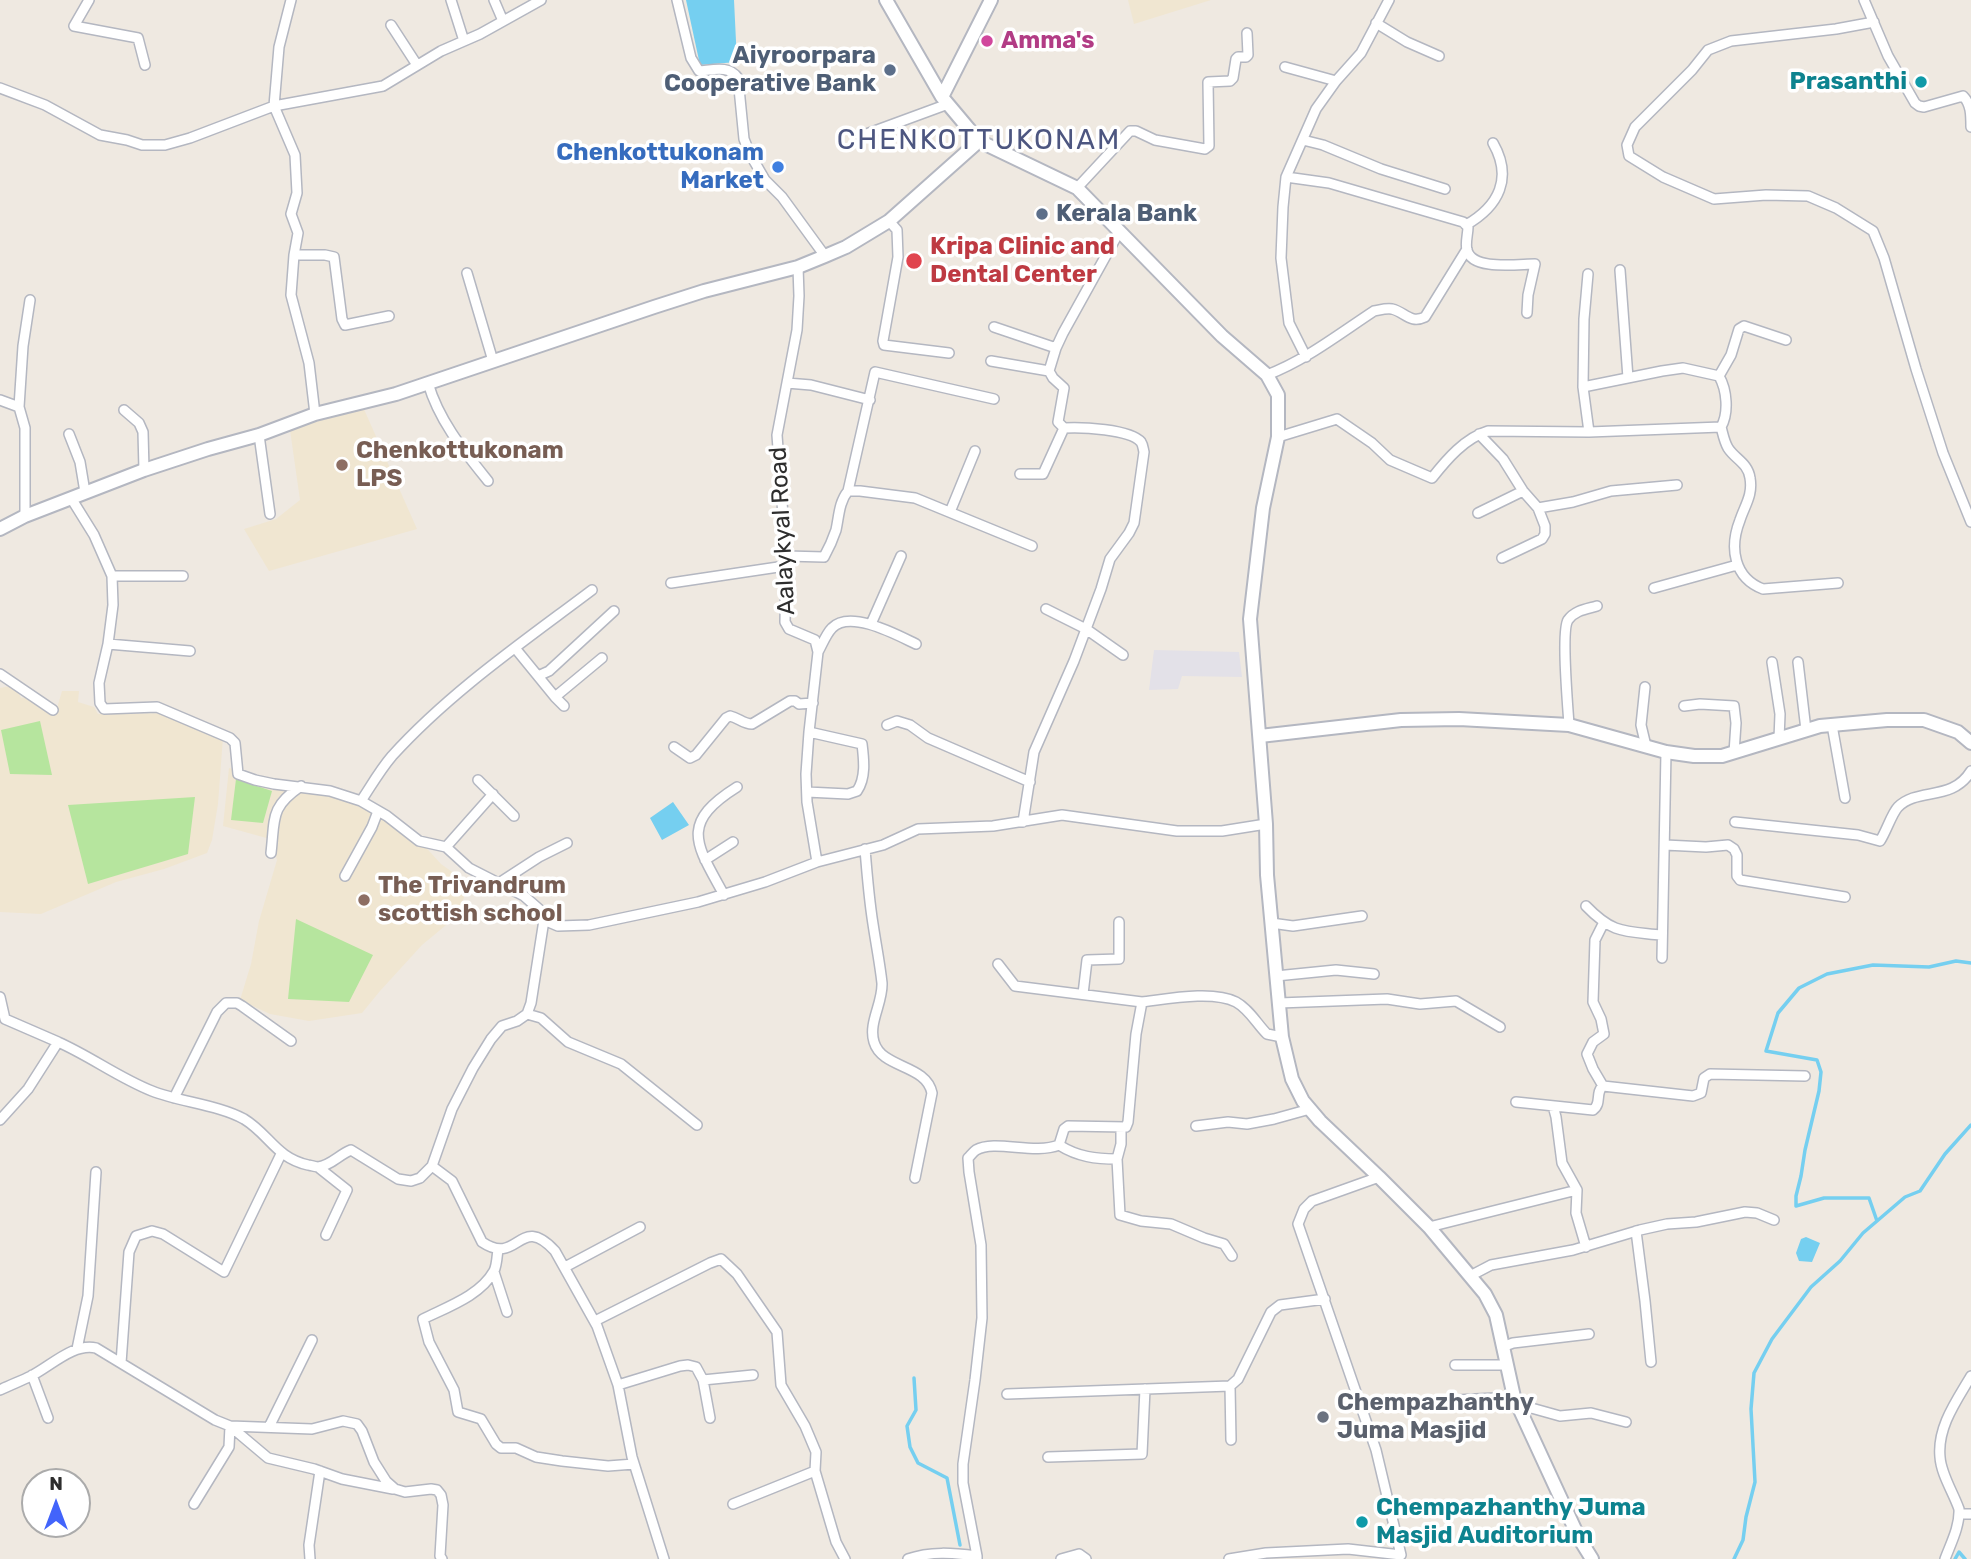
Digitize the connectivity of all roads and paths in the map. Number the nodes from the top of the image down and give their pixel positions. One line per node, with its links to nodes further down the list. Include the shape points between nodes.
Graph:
1 (89, 0): 18 (street, via 74,26 138,38)
2 (291, 0): 24 (street, via 279,47)
3 (451, 0): 16 (street)
4 (494, 0): 11 (street)
5 (541, 0): 11 (street)
6 (677, 0): 38 (street, via 691,58 699,71 724,69 738,78 744,139 750,154)
7 (886, 0): 23 (main road)
8 (991, 0): 23 (main road)
9 (1389, 0): 13 (street)
10 (1864, 0): 12 (street)
11 (503, 21): 16 (street)
12 (1874, 22): 25 (street, via 1915,103 1924,107 1963,96 1971,109); 87 (street, via 1731,41 1708,50 1635,127 1627,145 1629,156 1714,199 1808,196 1873,230 1942,453)
13 (1376, 23): 17 (street); 21 (street, via 1360,53)
14 (391, 25): 19 (street)
15 (1247, 33): 31 (street, via 1248,55 1236,59 1233,78 1208,82 1209,146 1155,140 1130,131)
16 (464, 41): 19 (street)
17 (1439, 56)
18 (145, 65)
19 (418, 65): 24 (street, via 383,86)
20 (1285, 67): 21 (street)
21 (1336, 81): 27 (street, via 1316,109)
22 (0, 88): 24 (street, via 45,105 100,135 142,145 165,145)
23 (945, 100): 26 (street); 28 (main road)
24 (274, 106): 37 (street, via 295,155 297,193 290,214 298,233)
25 (1971, 127)
26 (861, 136)
27 (1303, 140): 30 (street); 32 (street)
28 (979, 141): 31 (main road); 33 (main road)
29 (1493, 143): 34 (street, via 1502,183 1495,202)
30 (1286, 177): 34 (street, via 1329,183); 50 (street, via 1280,258 1289,323)
31 (1077, 188): 35 (main road)
32 (1445, 189)
33 (889, 221): 38 (main road); 49 (street, via 898,230 898,257 884,345)
34 (1466, 225): 36 (street)
35 (1119, 232): 48 (street); 54 (main road)
36 (1466, 249): 44 (street, via 1476,262 1535,264); 50 (street, via 1425,317 1409,318 1395,309 1374,311)
37 (294, 256): 45 (street, via 334,257 345,325); 65 (street, via 290,295 309,363)
38 (825, 256): 39 (main road)
39 (797, 267): 52 (main road, via 704,291); 58 (street, Aalaykyal Road, via 797,330)
40 (1620, 270): 56 (street)
41 (467, 273): 52 (street)
42 (1588, 274): 59 (street)
43 (30, 300): 63 (street)
44 (1527, 313)
45 (389, 316)
46 (994, 327): 48 (street)
47 (1786, 340): 55 (street, via 1744,326)
48 (1056, 348): 53 (street)
49 (949, 353)
50 (1306, 357): 54 (street)
51 (991, 360): 53 (street)
52 (493, 361): 57 (main road)
53 (1049, 371): 67 (street, via 1064,387 1058,422)
54 (1267, 375): 72 (main road, via 1278,395)
55 (1719, 376): 56 (street, via 1683,368); 66 (street, via 1725,385 1726,418)
56 (1628, 379): 59 (street)
57 (428, 383): 65 (main road); 76 (street, via 448,428)
58 (787, 383): 62 (street); 92 (street, Aalaykyal Road, via 778,435)
59 (1583, 387): 68 (street)
60 (994, 399): 62 (street, via 875,372)
61 (0, 400): 63 (street)
62 (870, 400): 78 (street)
63 (19, 407): 86 (street, via 25,428)
64 (124, 411): 74 (street, via 144,432)
65 (315, 414): 71 (main road)
66 (1721, 427): 68 (street); 93 (street, via 1726,444 1750,476 1749,502 1735,540)
67 (1065, 428): 75 (street, via 1043,474); 104 (street, via 1126,434 1139,440 1144,452 1134,523 1110,559)
68 (1589, 432): 70 (street)
69 (69, 434): 80 (street)
70 (1479, 434): 72 (street, via 1448,458 1432,478 1390,460 1337,419); 79 (street, via 1503,459)
71 (259, 435): 74 (main road); 85 (street)
72 (1278, 437): 127 (main road, via 1263,508 1250,619)
73 (975, 451): 83 (street)
74 (144, 470): 80 (main road)
75 (1020, 474)
76 (488, 481)
77 (1677, 485): 82 (street, via 1611,491)
78 (848, 491): 83 (street, via 915,498); 92 (street, via 824,556)
79 (1523, 491): 82 (street); 84 (street)
80 (85, 492): 81 (main road)
81 (71, 498): 86 (main road); 94 (street)
82 (1538, 508): 91 (street, via 1545,526 1542,539)
83 (950, 512): 89 (street)
84 (1478, 513)
85 (270, 514)
86 (25, 516): 88 (main road)
87 (1971, 522)
88 (0, 530)
89 (1032, 546)
90 (901, 556): 103 (street)
91 (1502, 558)
92 (786, 561): 96 (street); 105 (street, Aalaykyal Road, via 785,622 789,629)
93 (1737, 565): 97 (street, via 1752,585 1763,589); 98 (street)
94 (112, 576): 95 (street); 106 (street)
95 (183, 576)
96 (671, 583)
97 (1839, 583)
98 (1654, 588)
99 (592, 590): 108 (street)
100 (1597, 606): 123 (street, via 1576,612 1566,626)
101 (1046, 609): 104 (street)
102 (614, 611): 115 (street)
103 (871, 624): 105 (street, via 839,624); 107 (street)
104 (1086, 629): 110 (street); 136 (street, via 1034,752)
105 (820, 639): 118 (street, Aalaykyal Road)
106 (108, 644): 109 (street); 137 (street, via 99,683 104,709 158,707 230,738 235,743 238,774)
107 (916, 644)
108 (515, 648): 115 (street); 142 (street, via 408,740)
109 (190, 651)
110 (1123, 655)
111 (602, 658): 117 (street)
112 (1772, 662): 128 (street)
113 (1798, 662): 125 (street)
114 (0, 674): 121 (street)
115 (538, 676): 117 (street)
116 (1645, 687): 130 (street, via 1641,725)
117 (555, 697): 119 (street)
118 (813, 703): 126 (street, Aalaykyal Road); 131 (street, via 790,701 752,724 730,716 690,758)
119 (564, 706)
120 (1684, 706): 133 (street, via 1734,706)
121 (53, 710)
122 (887, 725): 136 (street, via 898,721 910,725 928,738)
123 (1569, 725): 127 (main road, via 1432,718); 130 (main road)
124 (1832, 725): 125 (main road); 129 (main road, via 1924,720 1958,732); 141 (street)
125 (1806, 730): 128 (main road)
126 (809, 732): 139 (street, Aalaykyal Road); 139 (street, via 862,744 864,758 857,791)
127 (1260, 736): 147 (main road)
128 (1779, 739): 133 (main road)
129 (1971, 743)
130 (1646, 746): 132 (main road)
131 (674, 747)
132 (1666, 752): 133 (main road, via 1722,757); 150 (street)
133 (1734, 753)
134 (1971, 771): 146 (street, via 1962,783 1948,790 1898,806 1880,841)
135 (478, 780): 140 (street)
136 (1030, 782): 145 (street)
137 (301, 786): 142 (street); 153 (street, via 278,807)
138 (737, 787): 154 (street, via 712,805 701,823 698,843)
139 (807, 792): 155 (street, Aalaykyal Road)
140 (493, 794): 144 (street); 151 (street)
141 (1845, 798)
142 (361, 801): 143 (street)
143 (378, 811): 151 (street, via 419,841); 156 (street)
144 (514, 816)
145 (1023, 822): 147 (street, via 1062,815 1177,831 1222,831); 152 (street, via 918,829)
146 (1735, 822)
147 (1266, 824): 164 (main road)
148 (733, 842): 154 (street)
149 (567, 843): 157 (street)
150 (1665, 845): 159 (street, via 1728,845 1737,855 1740,880); 166 (street)
151 (446, 847): 157 (street, via 470,868)
152 (865, 849): 155 (street); 198 (street, via 882,987 873,1039 884,1055 931,1084)
153 (271, 853)
154 (705, 860): 158 (street)
155 (817, 862): 158 (street)
156 (345, 876)
157 (499, 883): 162 (street, via 524,896)
158 (724, 895): 162 (street, via 589,925 558,926)
159 (1845, 897)
160 (1586, 906): 165 (street)
161 (1362, 916): 164 (street, via 1293,926)
162 (544, 920): 175 (street)
163 (1119, 922): 171 (street, via 1119,958 1087,960)
164 (1272, 923): 170 (main road)
165 (1603, 924): 166 (street); 182 (street, via 1595,940 1593,1002 1604,1034 1587,1054)
166 (1661, 935): 167 (street)
167 (1662, 958)
168 (998, 964): 171 (street, via 1015,986)
169 (1374, 974): 170 (street, via 1336,970)
170 (1276, 976): 174 (main road)
171 (1083, 994): 173 (street)
172 (0, 997): 176 (street)
173 (1142, 1002): 178 (street, via 1218,996 1236,1002 1267,1034); 190 (street, via 1128,1122)
174 (1279, 1003): 177 (street, via 1456,1001); 178 (main road)
175 (527, 1014): 188 (street, via 541,1018 568,1042 621,1064); 194 (street, via 502,1026 491,1039 452,1109)
176 (2, 1019): 180 (street)
177 (1500, 1027)
178 (1282, 1037): 186 (main road, via 1292,1079)
179 (291, 1041): 183 (street, via 237,1003 226,1003 217,1012)
180 (58, 1042): 183 (street, via 123,1078); 187 (street, via 28,1089)
181 (1805, 1076): 182 (street, via 1710,1074 1701,1093 1693,1096)
182 (1603, 1086): 185 (street, via 1593,1110)
183 (174, 1098): 192 (street, via 243,1118)
184 (1516, 1102): 185 (street)
185 (1553, 1106): 199 (street, via 1562,1163)
186 (1310, 1109): 189 (street, via 1247,1124); 197 (main road)
187 (0, 1120)
188 (697, 1125)
189 (1196, 1126)
190 (1121, 1128): 191 (street, via 1068,1126); 193 (street)
191 (1059, 1146): 193 (street, via 1091,1159); 250 (street, via 992,1146 968,1158 981,1245 982,1318 963,1483)
192 (281, 1154): 195 (street); 218 (street, via 224,1272 163,1234 152,1231 136,1237 129,1252)
193 (1118, 1159): 207 (street, via 1120,1214 1171,1224 1224,1244)
194 (432, 1166): 195 (street, via 420,1178 398,1179 351,1150); 206 (street, via 452,1181 482,1242)
195 (317, 1167): 204 (street, via 347,1190)
196 (96, 1172): 217 (street, via 88,1296)
197 (1379, 1177): 202 (main road); 211 (street, via 1312,1201 1304,1209 1298,1224)
198 (915, 1178)
199 (1577, 1190): 202 (street); 205 (street, via 1576,1213)
200 (1774, 1220): 203 (street, via 1745,1212)
201 (640, 1227): 208 (street)
202 (1429, 1227): 210 (main road)
203 (1636, 1231): 205 (street); 219 (street)
204 (326, 1235)
205 (1586, 1247): 210 (street, via 1491,1265)
206 (498, 1249): 208 (street, via 537,1236 555,1251); 209 (street)
207 (1232, 1256)
208 (565, 1268): 213 (street)
209 (494, 1272): 212 (street); 240 (street, via 474,1292 423,1319 429,1342 454,1390 458,1412 481,1419 502,1448 562,1461)
210 (1470, 1276): 216 (main road, via 1496,1315)
211 (1325, 1299): 227 (street, via 1280,1305 1271,1312); 232 (street)
212 (507, 1312)
213 (595, 1321): 226 (street); 242 (street, via 721,1259 737,1274 777,1332 780,1385 816,1452)
214 (1588, 1335): 216 (street)
215 (312, 1340): 237 (street)
216 (1502, 1347): 221 (main road)
217 (77, 1349): 218 (street, via 96,1348); 223 (street)
218 (121, 1363): 236 (street)
219 (1651, 1363)
220 (1455, 1365): 221 (street)
221 (1506, 1365): 231 (main road)
222 (753, 1374): 225 (street)
223 (32, 1375): 229 (street); 233 (street)
224 (1971, 1376): 246 (street, via 1940,1440 1942,1469)
225 (703, 1380): 226 (street, via 696,1367 688,1365); 234 (street)
226 (618, 1385): 240 (street)
227 (1230, 1386): 228 (street); 238 (street)
228 (1145, 1389): 230 (street); 239 (street, via 1142,1454)
229 (0, 1390)
230 (1007, 1394)
231 (1516, 1401): 232 (street); 235 (street, via 1560,1416 1591,1413); 259 (main road)
232 (1361, 1405): 249 (street)
233 (48, 1418)
234 (710, 1418)
235 (1626, 1422)
236 (230, 1426): 237 (street); 241 (street, via 268,1458); 244 (street, via 229,1447)
237 (269, 1427): 243 (street, via 357,1424 374,1462)
238 (1231, 1440)
239 (1048, 1457)
240 (634, 1464): 253 (street)
241 (320, 1471): 243 (street); 251 (street)
242 (815, 1471): 245 (street); 254 (street)
243 (395, 1489): 252 (street, via 431,1489 441,1495)
244 (194, 1504)
245 (733, 1504)
246 (1959, 1514): 247 (street); 260 (street)
247 (1971, 1514)
248 (1272, 1556): 249 (street, via 1348,1549); 258 (street)
249 (1401, 1557)
250 (977, 1558): 255 (street, via 948,1552)
251 (310, 1559)
252 (442, 1559)
253 (664, 1559)
254 (845, 1559)
255 (908, 1559)
256 (1061, 1559): 257 (street, via 1079,1554)
257 (1086, 1559)
258 (1229, 1559)
259 (1592, 1559)
260 (1944, 1559)

